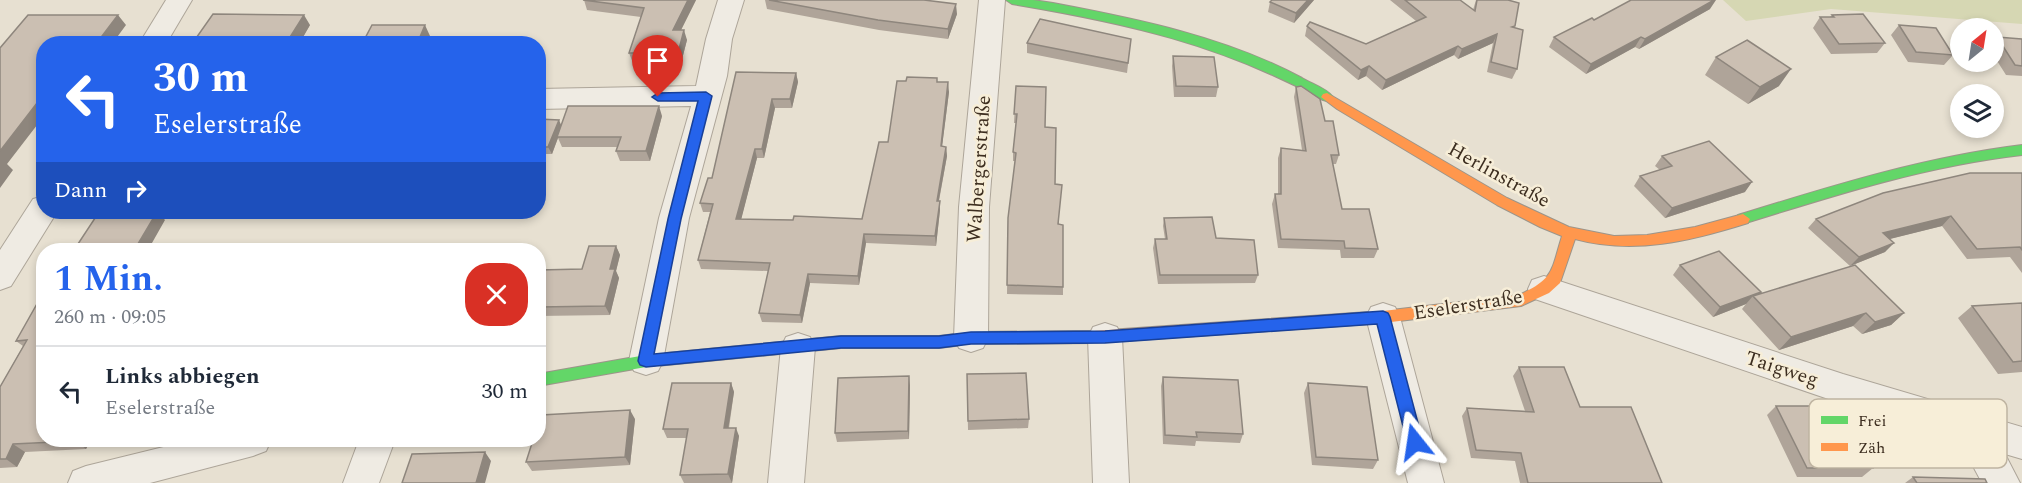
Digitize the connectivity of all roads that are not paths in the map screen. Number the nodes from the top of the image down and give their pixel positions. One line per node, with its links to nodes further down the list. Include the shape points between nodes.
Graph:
1 (179, 0): 5 (street)
2 (731, 0): 6 (street)
3 (992, 0): 15 (street, Walbergerstraße, via 974,207)
4 (1012, 0): 10 (main road, Herlinstraße, via 1080,11 1223,45 1288,75 1516,210)
5 (158, 36)
6 (706, 96): 7 (street); 17 (street, via 674,219)
7 (546, 99)
8 (2022, 150): 10 (main road, Herlinstraße, via 1946,159 1881,175 1699,233 1663,240 1613,241)
9 (36, 219): 11 (street)
10 (1570, 232): 12 (main road, Eselerstraße, via 1559,271)
11 (0, 277)
12 (1544, 289): 13 (main road, Eselerstraße, via 1521,300); 19 (street, Taigweg)
13 (1383, 317): 14 (main road, Eselerstraße); 29 (street)
14 (1105, 337): 15 (main road, Eselerstraße); 28 (street)
15 (971, 338): 16 (main road, Eselerstraße)
16 (798, 346): 17 (main road, Eselerstraße); 27 (street)
17 (646, 361): 18 (main road, Eselerstraße)
18 (546, 379)
19 (1875, 399)
20 (2007, 439): 21 (street, Taigweg)
21 (2022, 443)
22 (226, 447): 25 (street)
23 (374, 447): 26 (street)
24 (1994, 468): 30 (street)
25 (86, 483)
26 (360, 483)
27 (786, 483)
28 (1111, 483)
29 (1426, 483)
30 (2002, 483)

